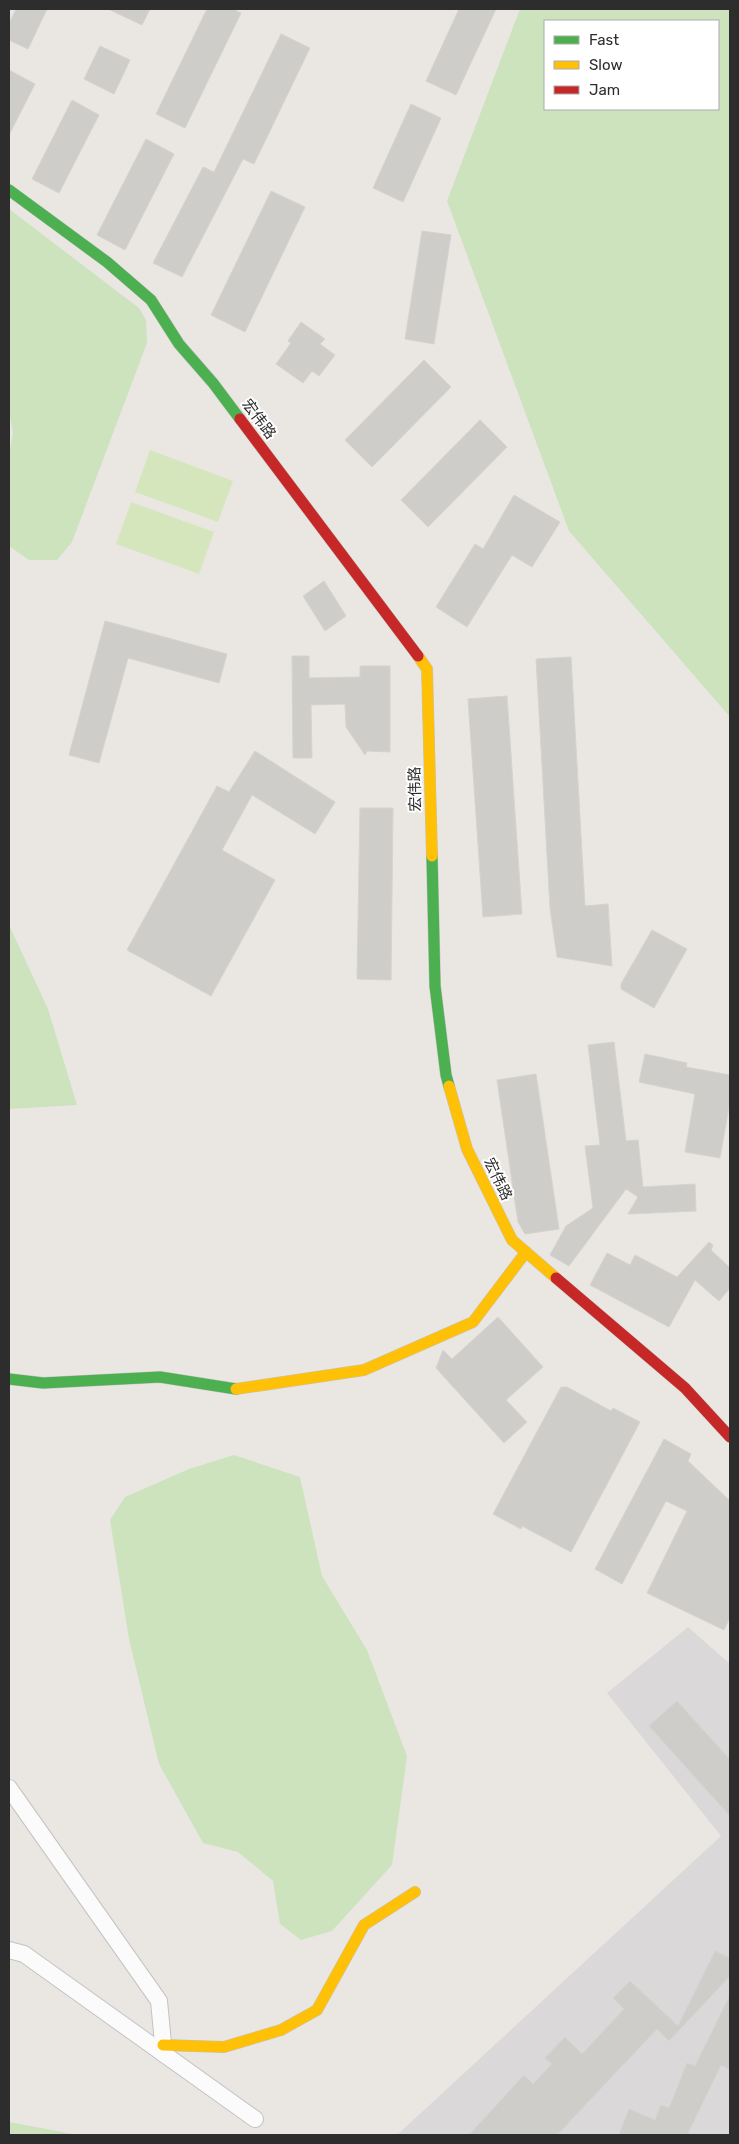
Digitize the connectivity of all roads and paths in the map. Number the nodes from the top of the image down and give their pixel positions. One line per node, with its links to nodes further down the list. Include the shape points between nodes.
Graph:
1 (9, 190): 2 (street, 宏伟路, via 107,262 152,300 179,344 212,382 427,669 435,986 446,1075 467,1149 512,1240)
2 (526, 1252): 3 (street, via 473,1322 364,1370 239,1389 160,1377 43,1383); 4 (street, 宏伟路, via 685,1388)
3 (9, 1379)
4 (730, 1437)
5 (9, 1788): 8 (street, via 159,2001)
6 (415, 1892): 8 (street, via 364,1925 317,2010 281,2030 224,2047)
7 (9, 1950): 8 (street, via 24,1954)
8 (164, 2049): 9 (street)
9 (255, 2119)

